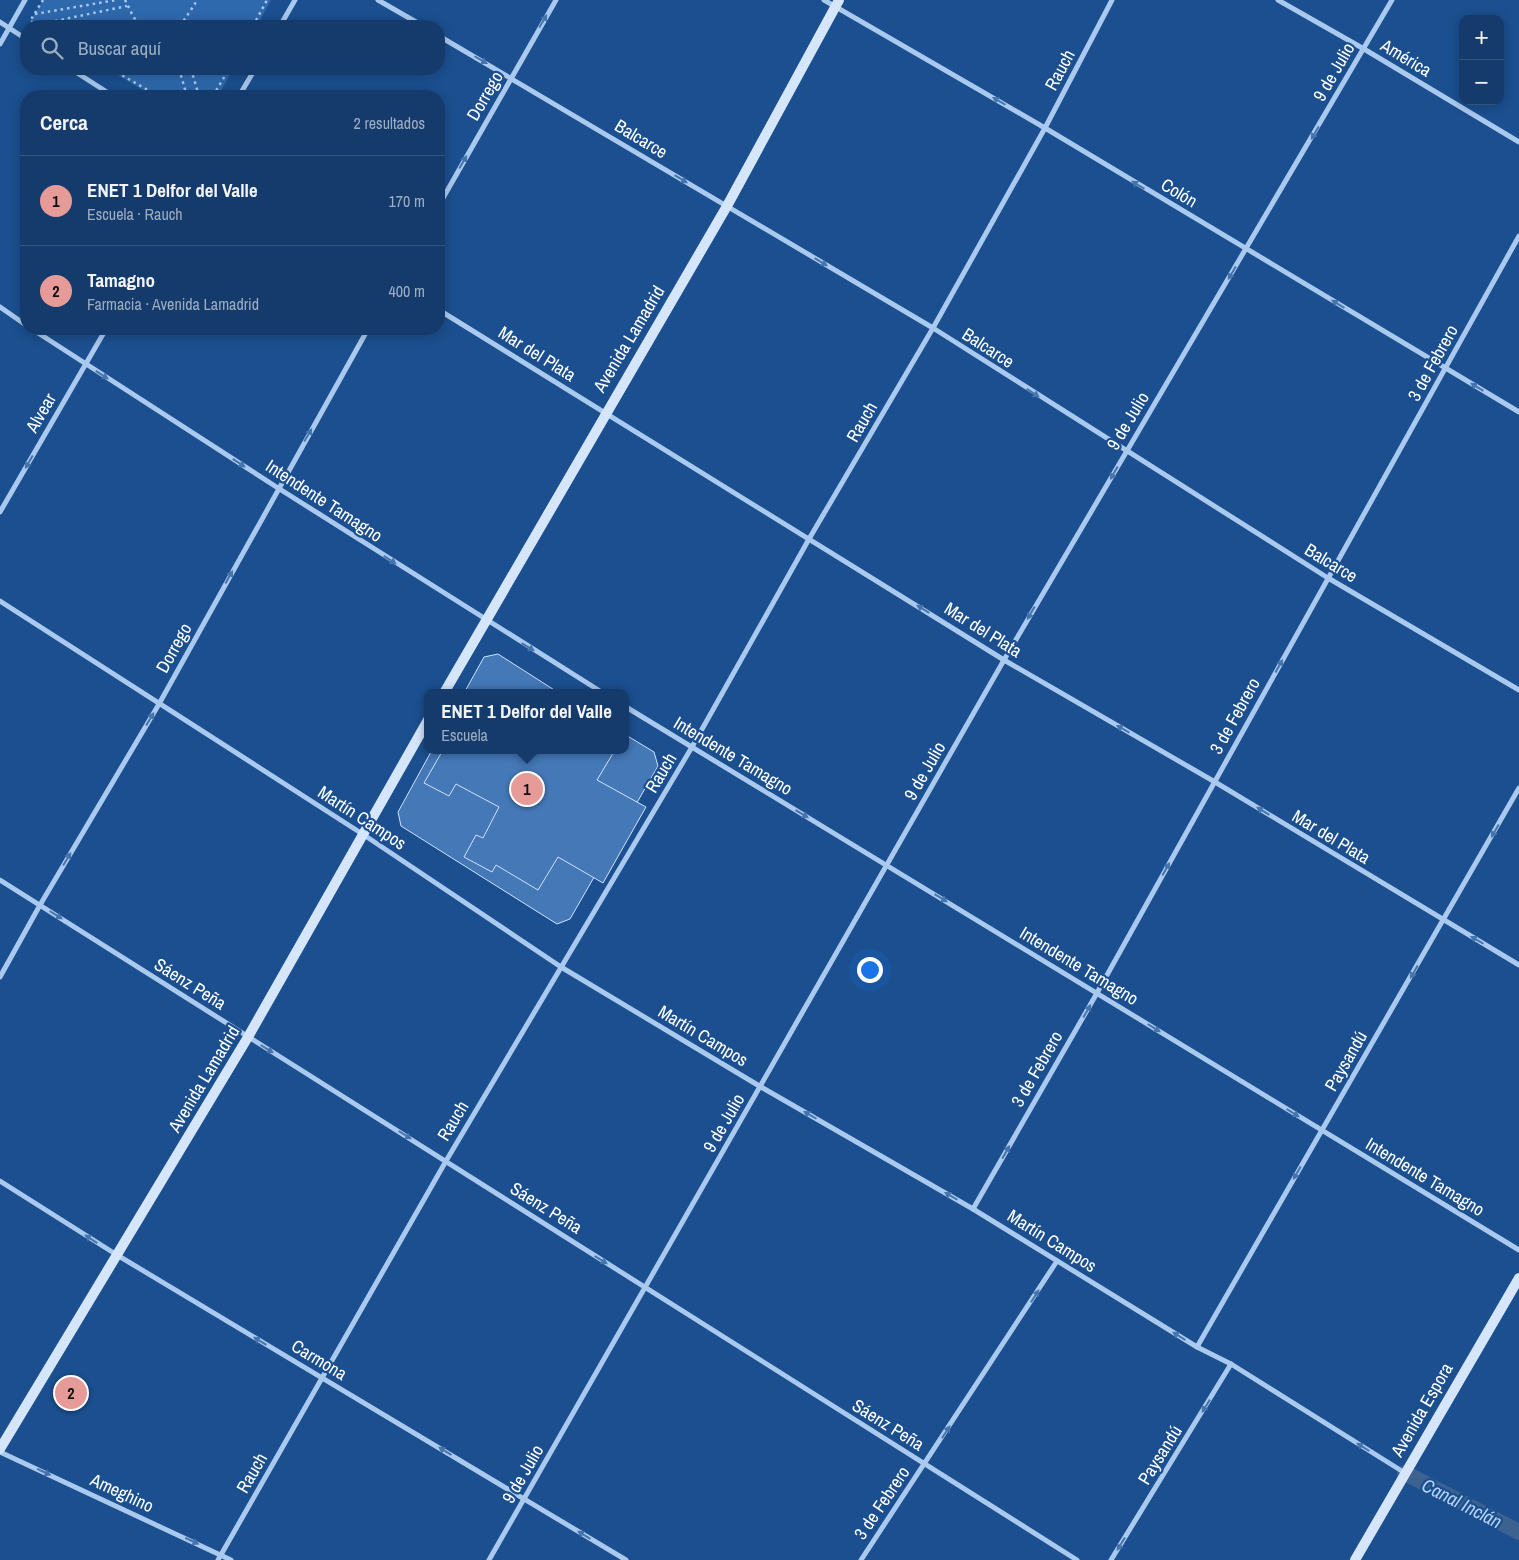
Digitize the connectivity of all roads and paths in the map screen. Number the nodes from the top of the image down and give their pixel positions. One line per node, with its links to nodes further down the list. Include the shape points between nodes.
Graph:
1 (25, 0): 25 (street)
2 (43, 0): 16 (path)
3 (116, 0): 16 (path)
4 (125, 0): 15 (path)
5 (195, 0): 20 (path)
6 (267, 0): 21 (path)
7 (295, 0): 22 (street)
8 (378, 0): 23 (street)
9 (556, 0): 36 (street, Dorrego, one-way to 9)
10 (824, 0): 14 (street, Colón)
11 (1112, 0): 43 (street, Rauch)
12 (1278, 0): 29 (street, América)
13 (1392, 0): 29 (street, 9 de Julio)
14 (837, 3): 43 (street, Colón, one-way to 14); 46 (main road, Avenida Lamadrid)
15 (127, 6): 18 (path); 19 (path)
16 (35, 14): 17 (path)
17 (31, 20)
18 (61, 20)
19 (138, 20)
20 (184, 20)
21 (256, 20)
22 (283, 20)
23 (413, 20)
24 (0, 22): 25 (street)
25 (10, 29): 26 (street); 28 (street)
26 (20, 36)
27 (445, 40): 36 (street, Balcarce, one-way to 36)
28 (0, 44)
29 (1364, 49): 44 (street, América); 48 (street, 9 de Julio, one-way to 48)
30 (80, 75): 37 (street)
31 (121, 75): 38 (path)
32 (181, 75): 39 (path)
33 (193, 75): 40 (path)
34 (225, 75): 41 (path)
35 (251, 75): 42 (street)
36 (511, 78): 45 (street, Dorrego, one-way to 36); 46 (street, Balcarce, one-way to 46)
37 (104, 90)
38 (148, 90)
39 (185, 90)
40 (196, 90)
41 (217, 90)
42 (243, 90)
43 (1045, 128): 48 (street, Colón, one-way to 43); 52 (street, Rauch)
44 (1519, 142)
45 (445, 194)
46 (727, 206): 52 (street, Balcarce, one-way to 52); 58 (main road, Avenida Lamadrid)
47 (1519, 236): 57 (street, 3 de Febrero)
48 (1246, 250): 57 (street, Colón, one-way to 48); 60 (street, 9 de Julio, one-way to 60)
49 (0, 307): 51 (street)
50 (445, 314): 58 (street, Mar del Plata)
51 (20, 320)
52 (933, 328): 60 (street, Balcarce, one-way to 60); 63 (street, Rauch)
53 (41, 335): 56 (street, Intendente Tamagno)
54 (102, 335): 56 (street, Alvear)
55 (365, 335): 61 (street, Dorrego, one-way to 55)
56 (85, 365): 61 (street, Intendente Tamagno, one-way to 61); 62 (street, Alvear, one-way to 62)
57 (1446, 368): 59 (street, Colón, one-way to 57); 64 (street, 3 de Febrero)
58 (605, 412): 63 (street, Mar del Plata); 66 (main road, Avenida Lamadrid)
59 (1519, 412)
60 (1126, 452): 64 (street, Balcarce); 67 (street, 9 de Julio, one-way to 67)
61 (278, 488): 66 (street, Intendente Tamagno, one-way to 66); 71 (street, Dorrego, one-way to 61)
62 (0, 512)
63 (809, 539): 67 (street, Mar del Plata, one-way to 63); 74 (street, Rauch)
64 (1328, 578): 70 (street, Balcarce); 75 (street, 3 de Febrero, one-way to 64)
65 (0, 601): 71 (street, Martín Campos)
66 (484, 620): 68 (main road, Avenida Lamadrid); 69 (street, Intendente Tamagno, one-way to 69)
67 (1004, 660): 75 (street, Mar del Plata, one-way to 67); 78 (street, 9 de Julio)
68 (446, 689)
69 (596, 689)
70 (1519, 690)
71 (159, 704): 77 (street, Martín Campos); 80 (street, Dorrego, one-way to 71)
72 (629, 708): 74 (street, Intendente Tamagno)
73 (424, 727): 77 (main road, Avenida Lamadrid)
74 (692, 747): 78 (street, Intendente Tamagno, one-way to 78); 83 (street, Rauch)
75 (1214, 782): 81 (street, Mar del Plata, one-way to 75); 85 (street, 3 de Febrero, one-way to 75)
76 (1519, 788): 81 (street, Paysandú, one-way to 81)
77 (364, 835): 83 (street, Martín Campos); 86 (main road, Avenida Lamadrid)
78 (887, 865): 85 (street, Intendente Tamagno, one-way to 85); 87 (street, 9 de Julio)
79 (0, 880): 80 (street, Sáenz Peña)
80 (40, 905): 84 (street, Dorrego); 86 (street, Sáenz Peña, one-way to 86)
81 (1443, 921): 82 (street, Mar del Plata, one-way to 81); 88 (street, Paysandú, one-way to 88)
82 (1519, 965)
83 (561, 967): 87 (street, Martín Campos); 89 (street, Rauch)
84 (0, 978)
85 (1097, 993): 88 (street, Intendente Tamagno, one-way to 88); 91 (street, 3 de Febrero, one-way to 85)
86 (248, 1037): 89 (street, Sáenz Peña, one-way to 89); 93 (main road, Avenida Lamadrid)
87 (761, 1087): 91 (street, Martín Campos, one-way to 87); 96 (street, 9 de Julio)
88 (1322, 1131): 92 (street, Intendente Tamagno); 97 (street, Paysandú, one-way to 97)
89 (446, 1161): 96 (street, Sáenz Peña, one-way to 96); 99 (street, Rauch)
90 (0, 1181): 93 (street, Carmona, one-way to 90)
91 (973, 1209): 94 (street, Martín Campos)
92 (1519, 1250)
93 (117, 1256): 99 (street, Carmona, one-way to 93); 100 (main road, Avenida Lamadrid)
94 (1058, 1261): 97 (street, Martín Campos, one-way to 94); 101 (street, 3 de Febrero, one-way to 94)
95 (1519, 1278): 102 (main road, Avenida Espora)
96 (646, 1288): 101 (street, Sáenz Peña); 103 (street, 9 de Julio)
97 (1198, 1347): 98 (street, Martín Campos)
98 (1231, 1364): 102 (street, Martín Campos, one-way to 98); 111 (street, Paysandú, one-way to 111)
99 (322, 1378): 103 (street, Carmona, one-way to 99); 104 (street, Rauch)
100 (0, 1450): 104 (street, Ameghino, one-way to 104)
101 (924, 1464): 109 (street, 3 de Febrero); 110 (street, Sáenz Peña)
102 (1404, 1473): 112 (main road, Avenida Espora)
103 (524, 1499): 107 (street, 9 de Julio); 108 (street, Carmona, one-way to 103)
104 (221, 1554): 105 (street, Rauch); 106 (street, Ameghino)
105 (218, 1560)
106 (231, 1560)
107 (489, 1560)
108 (626, 1560)
109 (861, 1560)
110 (1076, 1560)
111 (1111, 1560)
112 (1355, 1560)

